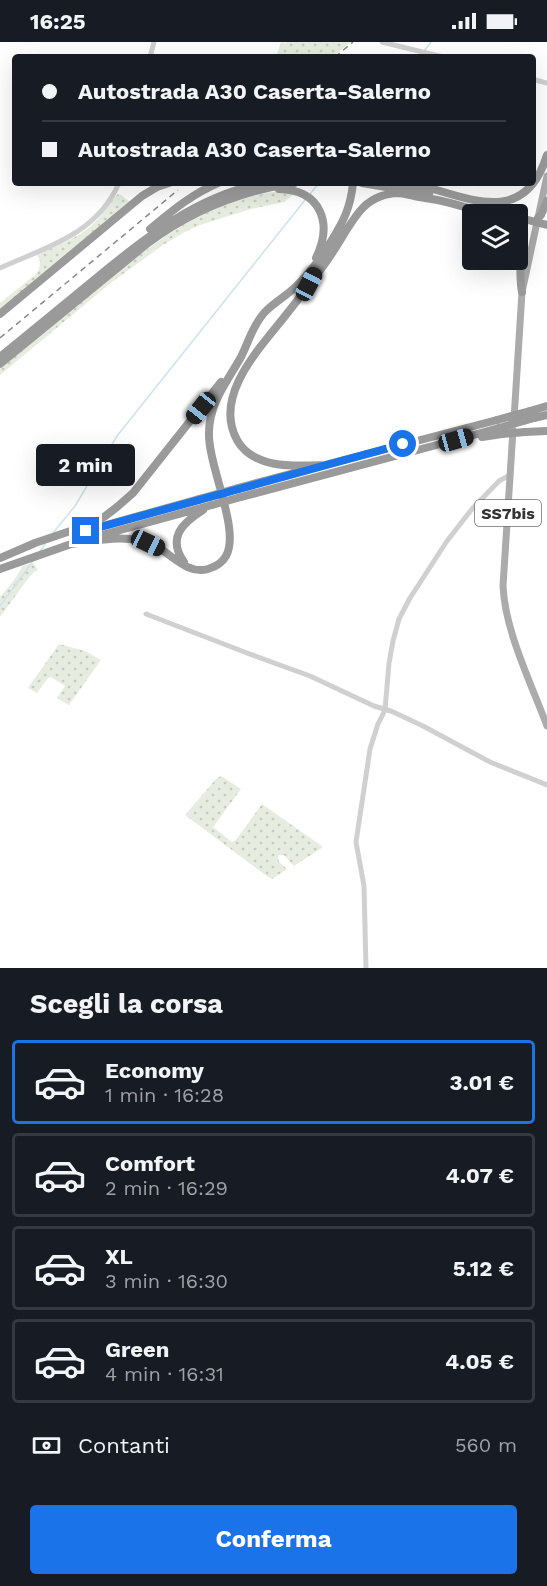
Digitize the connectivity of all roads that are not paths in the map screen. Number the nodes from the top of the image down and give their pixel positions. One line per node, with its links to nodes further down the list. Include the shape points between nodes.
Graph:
1 (382, 42): 2 (street)
2 (431, 54)
3 (547, 155): 5 (highway)
4 (547, 176): 22 (main road, SS7bis)
5 (536, 180)
6 (116, 186): 25 (street, via 105,208 82,229)
7 (160, 186): 30 (highway, via 142,196)
8 (212, 186): 28 (highway, via 174,210)
9 (253, 186): 28 (highway, via 205,202 172,220)
10 (353, 186): 27 (highway, via 347,213)
11 (380, 186): 18 (highway)
12 (402, 186): 20 (highway)
13 (411, 186): 17 (highway)
14 (420, 186): 17 (highway)
15 (530, 186): 17 (highway, via 508,201 494,203)
16 (294, 187): 27 (highway, via 315,205 324,221 324,239); 33 (highway, via 256,190 207,208 161,234)
17 (429, 189)
18 (427, 198): 21 (highway); 27 (highway, via 394,193 370,202 358,213 328,259)
19 (547, 201): 22 (highway, SS7bis)
20 (462, 205)
21 (462, 207)
22 (537, 218): 29 (main road, SS7bis)
23 (528, 220): 24 (highway, bridge)
24 (547, 225)
25 (0, 268)
26 (520, 270): 29 (highway, SS7bis)
27 (306, 281): 32 (highway); 34 (highway, via 258,320)
28 (91, 282): 31 (highway)
29 (522, 292): 42 (main road, SS7bis)
30 (0, 315)
31 (0, 357)
32 (251, 360): 35 (highway); 41 (highway, via 234,392 230,411 238,442 253,456 271,463)
33 (0, 364)
34 (234, 367): 35 (highway); 44 (highway, via 132,493 104,517)
35 (225, 383): 47 (highway, via 213,409 209,443 230,545 226,556 213,567 198,570)
36 (547, 406): 37 (highway)
37 (532, 415): 38 (highway); 39 (highway, bridge)
38 (547, 415)
39 (499, 427): 40 (highway, bridge); 41 (highway); 43 (highway, bridge)
40 (547, 431)
41 (325, 465): 44 (highway, bridge)
42 (510, 475): 50 (street, via 498,481 472,509 410,598 393,641); 51 (main road, SS7bis, via 504,600 513,636)
43 (212, 505): 45 (highway); 47 (highway, via 189,519 177,537 177,550)
44 (64, 535): 46 (highway)
45 (71, 544): 47 (highway, via 136,539 159,548); 48 (highway)
46 (0, 559)
47 (186, 566)
48 (0, 568)
49 (146, 614): 50 (street, via 310,676)
50 (385, 710): 52 (street, via 490,762); 53 (street, via 370,749 356,842 363,886)
51 (547, 726)
52 (547, 785)
53 (366, 968)

